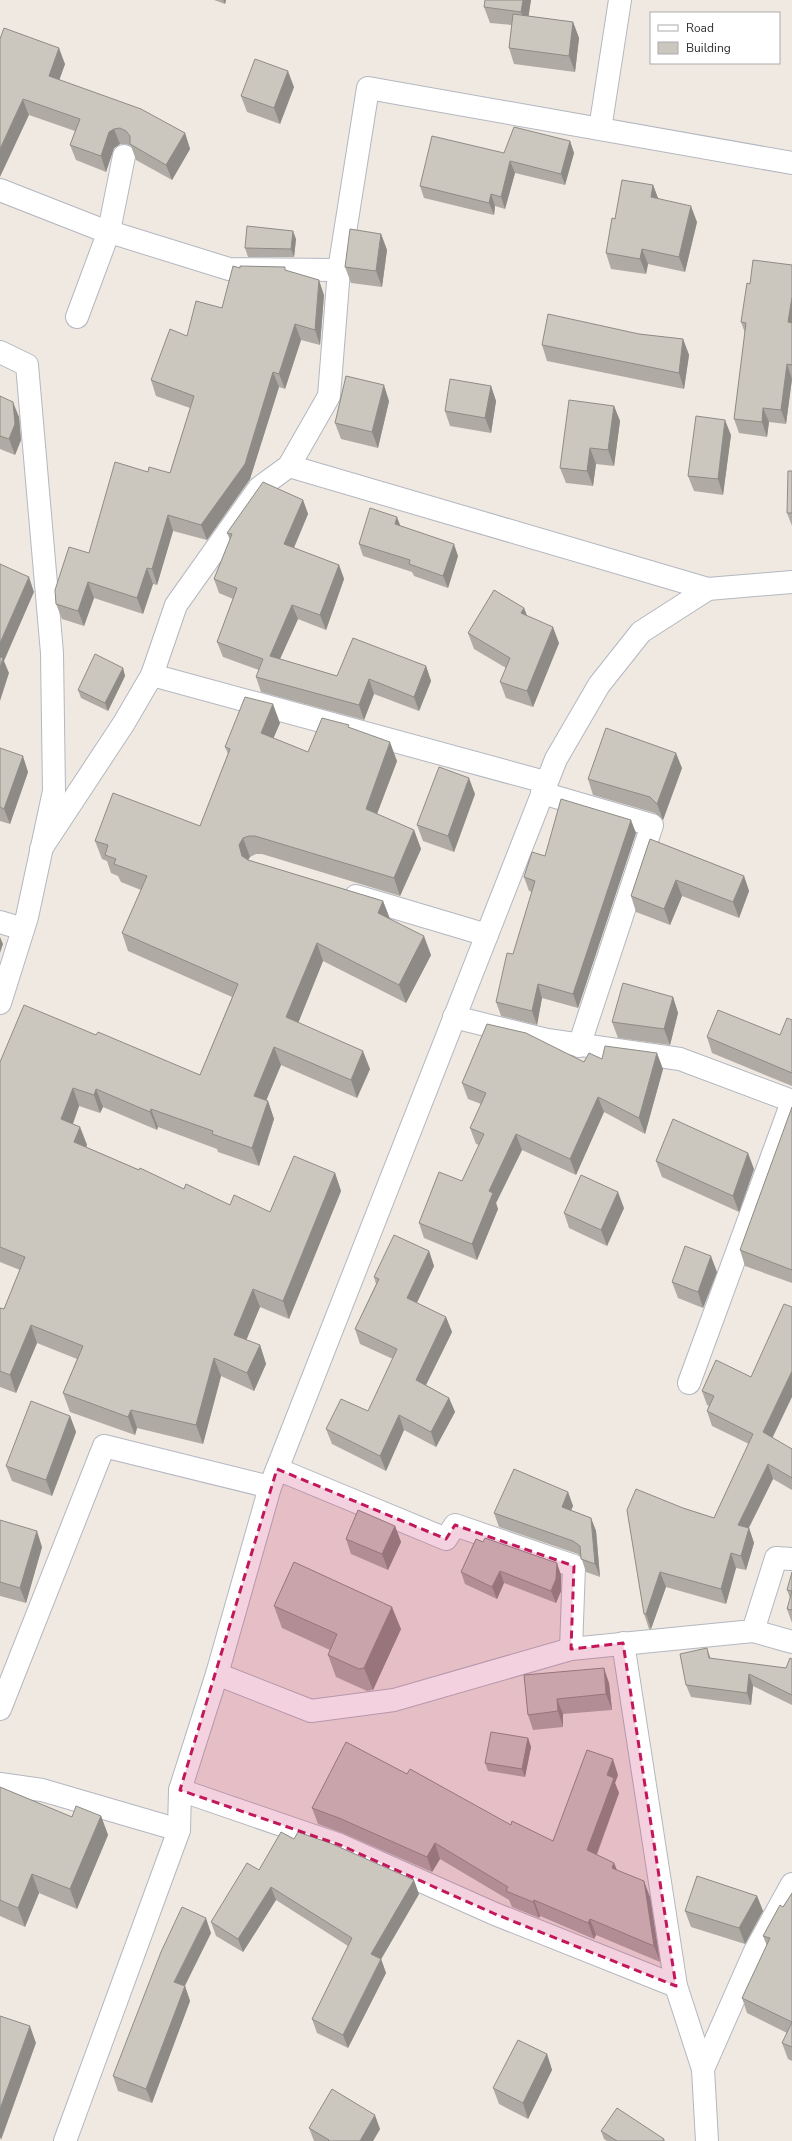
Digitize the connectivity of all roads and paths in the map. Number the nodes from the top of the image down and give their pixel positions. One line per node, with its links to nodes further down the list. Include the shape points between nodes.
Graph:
1 (620, 0): 2 (street)
2 (600, 129): 4 (street); 7 (street, via 368,88)
3 (124, 156): 6 (street)
4 (792, 163)
5 (0, 190): 6 (street)
6 (109, 231): 7 (street, via 229,269); 8 (street)
7 (339, 270): 10 (street, via 329,396)
8 (77, 317)
9 (0, 352): 15 (street, via 27,365 51,646 54,791)
10 (289, 466): 12 (street); 13 (street, via 259,488 176,605)
11 (792, 582): 12 (street)
12 (708, 590): 14 (street, via 641,632 599,685 556,759)
13 (152, 675): 14 (street); 15 (street, via 124,723)
14 (544, 788): 19 (street); 22 (street, via 652,825)
15 (41, 848): 18 (street)
16 (334, 889): 19 (street)
17 (0, 922): 18 (street)
18 (23, 929): 20 (street)
19 (487, 935): 21 (street)
20 (0, 1003)
21 (454, 1016): 22 (street); 25 (street)
22 (579, 1046): 23 (street, via 680,1060)
23 (792, 1101): 24 (street)
24 (689, 1383)
25 (274, 1478): 30 (street, via 446,1539 454,1525 574,1566); 31 (street); 32 (street, via 104,1446)
26 (792, 1559): 27 (street, via 776,1558)
27 (753, 1631): 28 (street); 29 (street)
28 (792, 1642)
29 (623, 1643): 30 (street); 37 (street)
30 (571, 1649): 31 (street, via 394,1700 312,1711)
31 (218, 1674): 34 (street)
32 (0, 1709)
33 (0, 1784): 35 (street, via 42,1790)
34 (180, 1790): 35 (street); 37 (street, via 340,1845 495,1914)
35 (179, 1830): 40 (street)
36 (792, 1884): 38 (street, via 755,1951)
37 (676, 1986): 38 (street)
38 (703, 2069): 39 (street)
39 (711, 2140)
40 (65, 2141)

